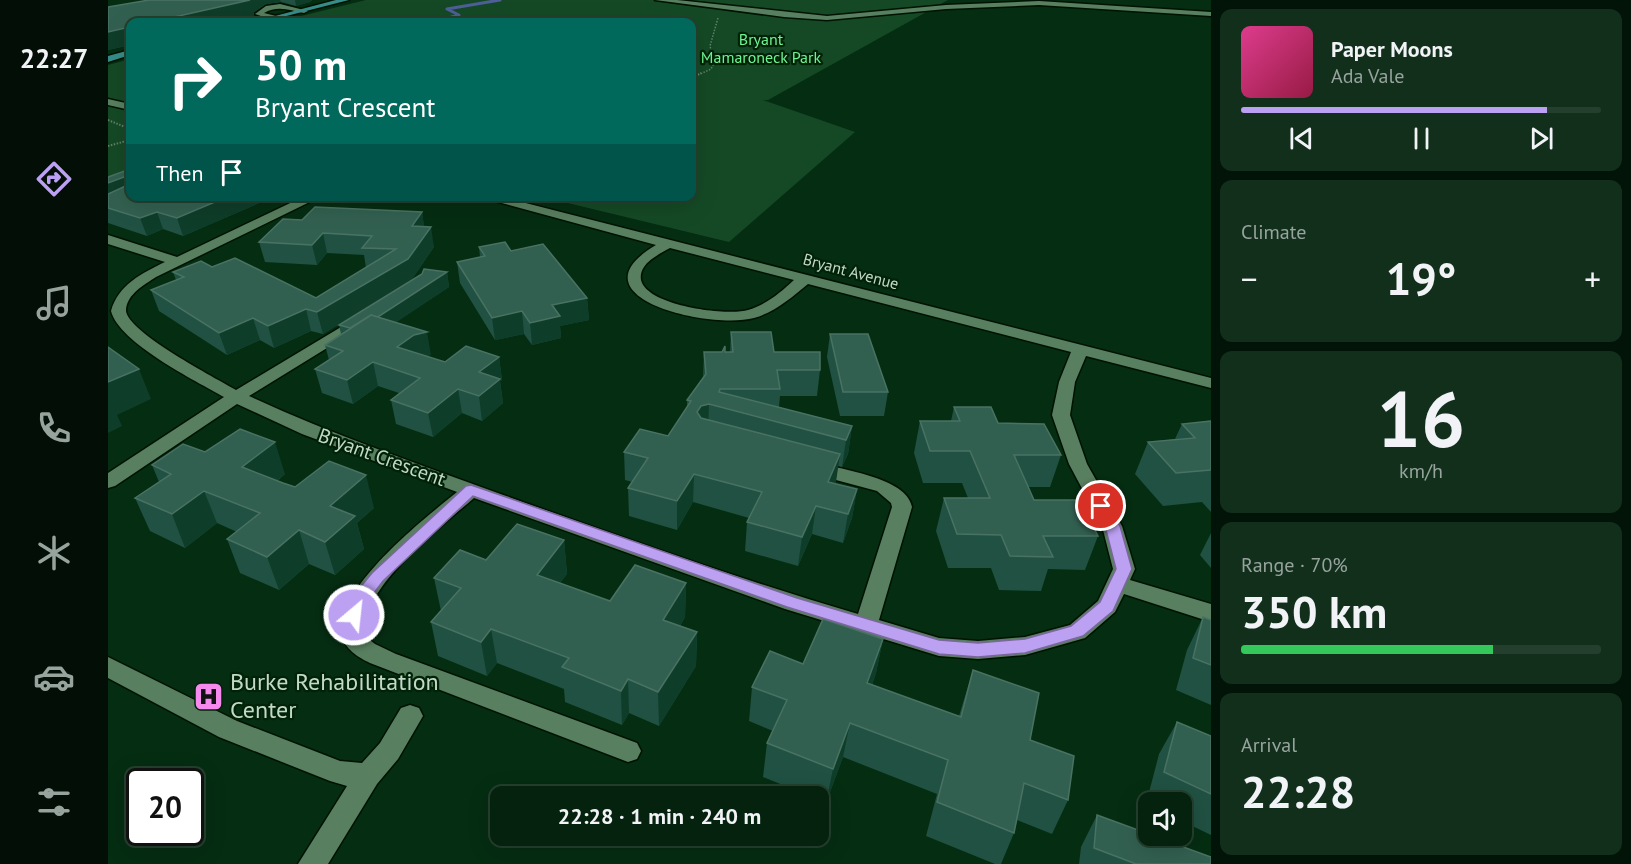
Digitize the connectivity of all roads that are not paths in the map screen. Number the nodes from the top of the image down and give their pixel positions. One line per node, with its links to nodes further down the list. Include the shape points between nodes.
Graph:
1 (345, 0): 7 (main road)
2 (659, 0): 6 (street, via 827,18)
3 (963, 0): 6 (street)
4 (1023, 0): 5 (street)
5 (1039, 3): 6 (street); 8 (street)
6 (951, 7)
7 (304, 11): 9 (main road); 9 (street, via 288,8)
8 (1211, 14)
9 (257, 18)
10 (126, 54): 11 (main road)
11 (108, 59)
12 (108, 102): 13 (street)
13 (126, 106)
14 (305, 201): 18 (street, Bryant Crescent)
15 (502, 201): 17 (street, Bryant Avenue)
16 (108, 239): 18 (street)
17 (669, 243): 19 (street, Bryant Avenue); 19 (street, via 636,267 633,275 642,292 687,313 729,317 753,313)
18 (177, 261): 23 (street, Bryant Crescent, via 132,287 122,300 120,318 168,358)
19 (806, 278): 21 (street, Bryant Avenue)
20 (374, 313): 23 (street)
21 (1080, 350): 22 (street, Bryant Avenue); 27 (street, Bryant Crescent, via 1067,382 1061,416 1077,465 1112,526 1124,569)
22 (1211, 383)
23 (236, 397): 25 (street); 26 (street, Bryant Crescent, via 308,430)
24 (795, 463): 29 (street, via 884,487 902,500)
25 (108, 482)
26 (471, 489): 29 (street, Bryant Crescent); 32 (street, via 377,577 354,615 353,634 361,647 388,662)
27 (1117, 584): 28 (street); 29 (street, Bryant Crescent, via 1107,606 1077,632 1025,646 978,650 939,647)
28 (1211, 613)
29 (866, 625)
30 (108, 667): 33 (street, via 228,729 339,773)
31 (410, 716): 33 (street)
32 (628, 751)
33 (368, 776): 34 (street)
34 (312, 864)

